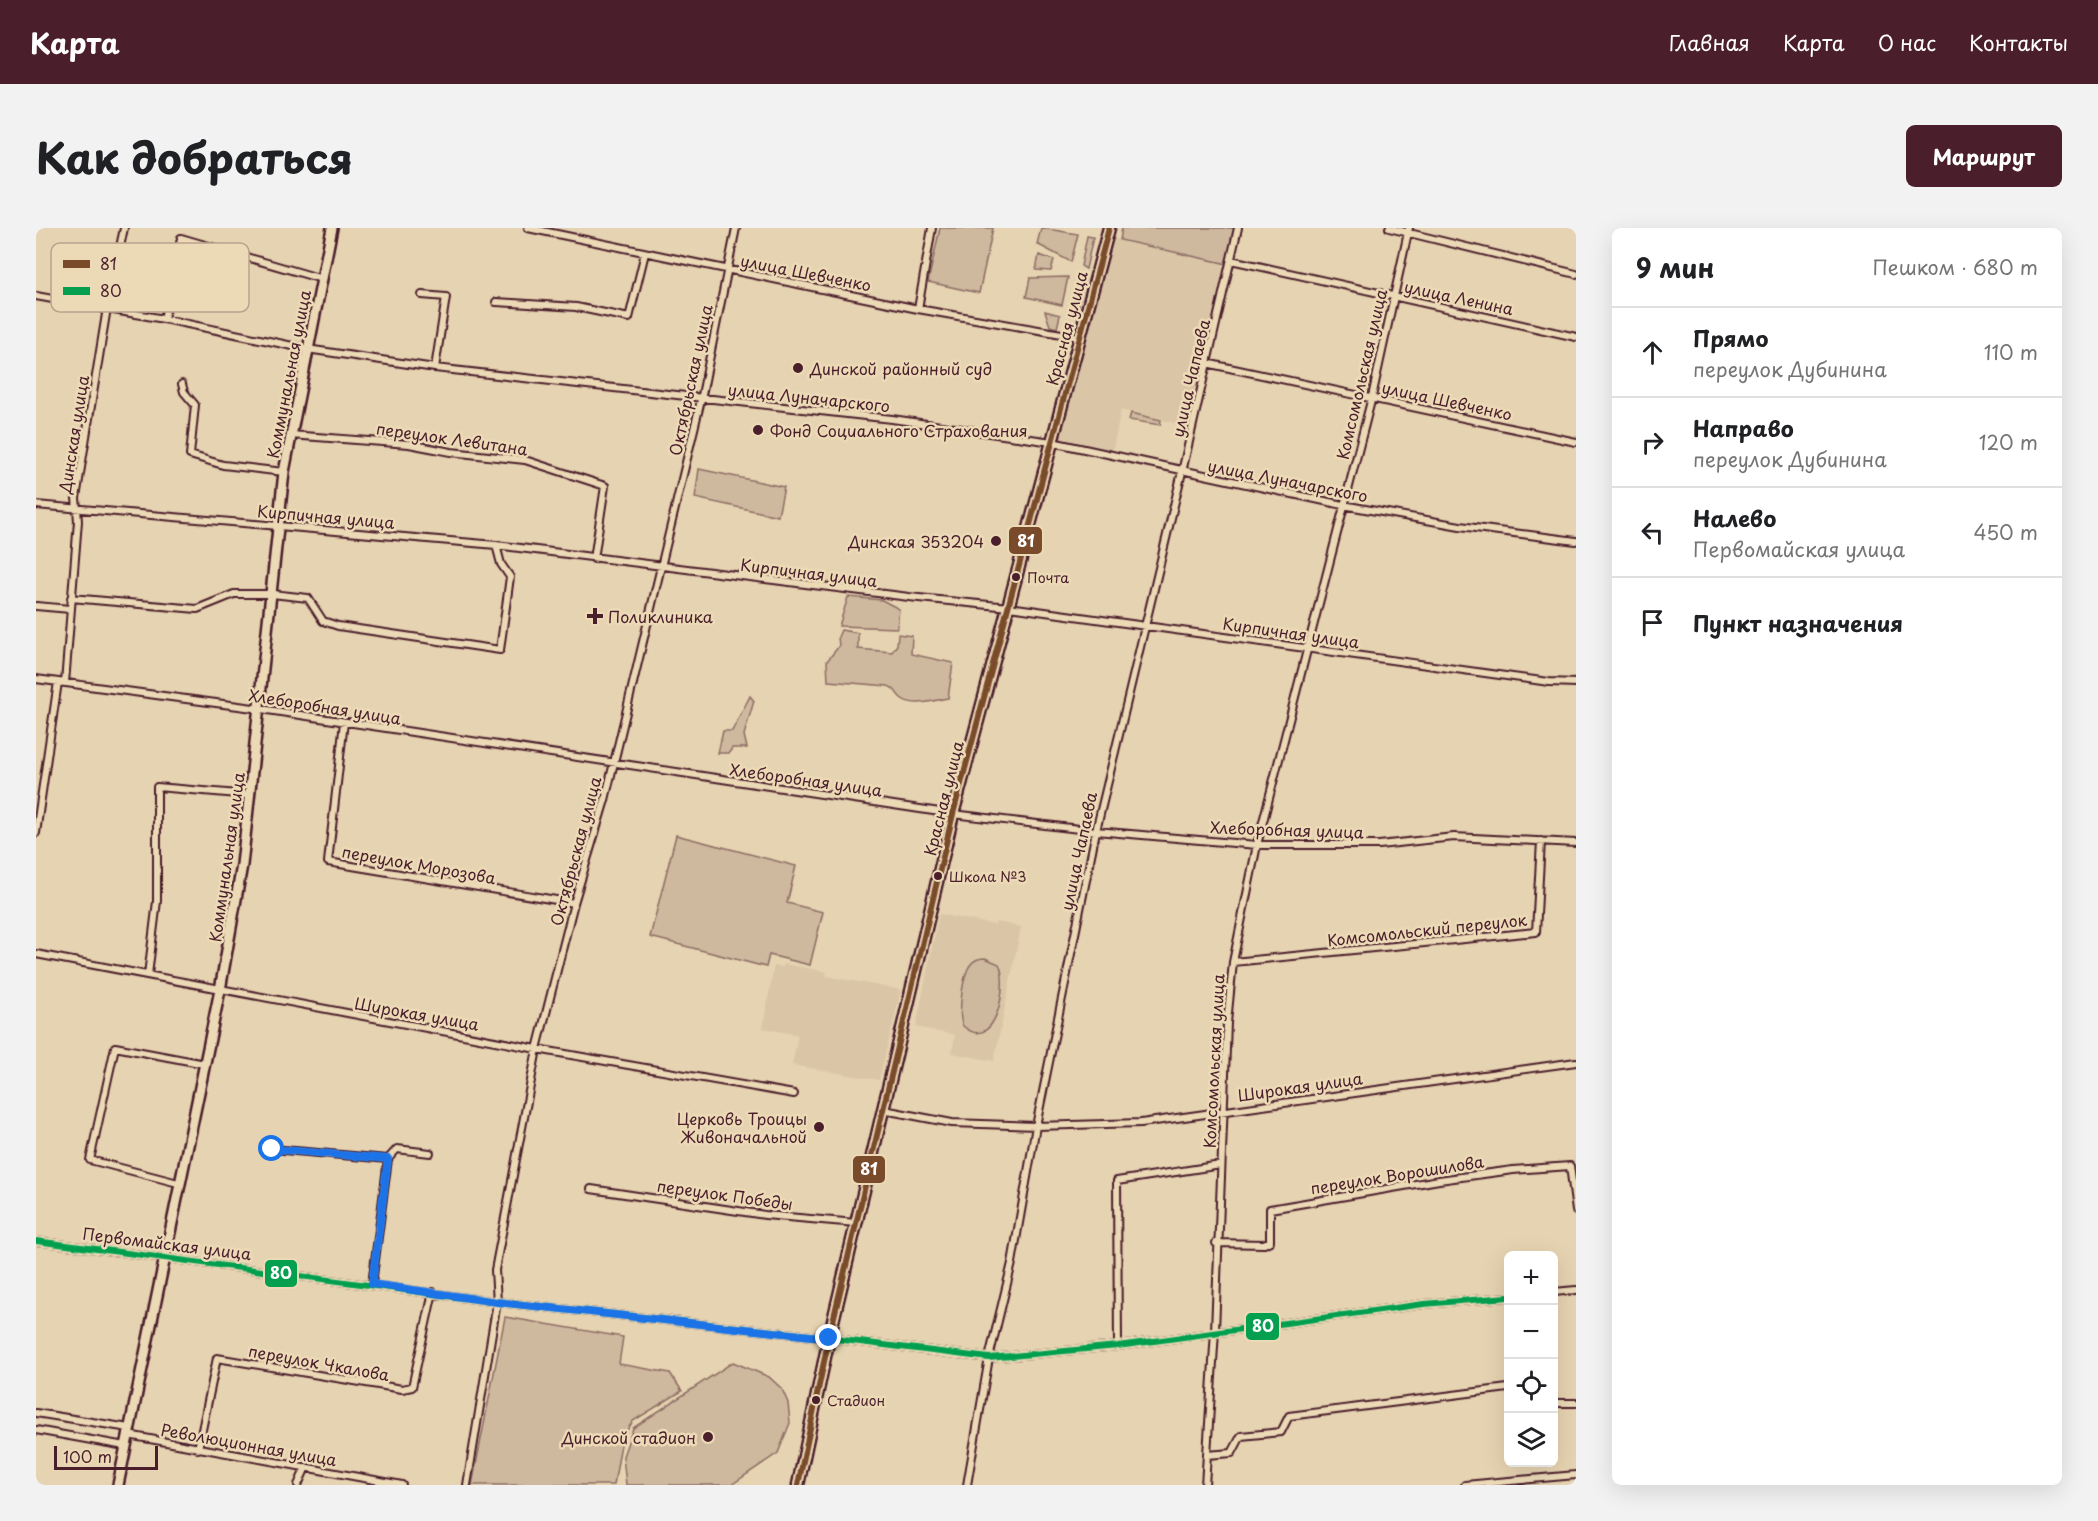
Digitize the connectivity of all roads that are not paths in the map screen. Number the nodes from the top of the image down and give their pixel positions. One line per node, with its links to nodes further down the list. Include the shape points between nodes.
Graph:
1 (124, 228): 10 (street, Динская улица)
2 (332, 228): 18 (street, Коммунальная улица)
3 (528, 228): 13 (street, улица Шевченко)
4 (736, 228): 16 (street, Октябрьская улица)
5 (932, 228): 24 (street)
6 (1109, 228): 29 (main road, Красная улица)
7 (1238, 228): 15 (street, улица Чапаева)
8 (1389, 228): 9 (street)
9 (1409, 230): 17 (street); 21 (street, Комсомольская улица)
10 (121, 243)
11 (180, 243): 12 (street, via 181,238)
12 (198, 243)
13 (645, 253): 16 (street, улица Шевченко); 23 (street, via 629,318 576,307)
14 (249, 258): 18 (street)
15 (1231, 260): 21 (street, улица Ленина); 32 (street, улица Чапаева)
16 (728, 270): 24 (street, улица Шевченко); 36 (street, Октябрьская улица)
17 (1576, 274)
18 (322, 279): 31 (street, Коммунальная улица)
19 (422, 295): 33 (street, via 446,297)
20 (36, 296): 22 (street, улица Луначарского)
21 (1393, 297): 30 (street, улица Ленина); 35 (street, Комсомольская улица)
22 (51, 299)
23 (496, 302)
24 (918, 309): 29 (street, улица Шевченко)
25 (106, 312): 44 (street, Динская улица)
26 (128, 312): 28 (street, улица Луначарского)
27 (165, 312): 28 (street)
28 (164, 319): 31 (street, улица Луначарского)
29 (1079, 337): 38 (main road, Красная улица)
30 (1576, 337)
31 (307, 349): 33 (street, улица Луначарского); 37 (street, Коммунальная улица)
32 (1206, 363): 35 (street, улица Шевченко); 41 (street, улица Чапаева)
33 (435, 368): 36 (street, улица Луначарского)
34 (182, 384): 40 (street, via 195,405 190,455 223,465)
35 (1371, 397): 39 (street, улица Шевченко); 43 (street, Комсомольская улица)
36 (701, 400): 38 (street, улица Луначарского, via 892,419); 49 (street, Октябрьская улица)
37 (290, 435): 40 (street, Коммунальная улица); 48 (street, переулок Левитана, via 409,444 525,460 605,486)
38 (1052, 442): 41 (street, улица Луначарского); 53 (main road, Красная улица)
39 (1576, 442)
40 (284, 472): 45 (street, Коммунальная улица)
41 (1182, 472): 43 (street, улица Луначарского); 55 (street, улица Чапаева)
42 (36, 505): 44 (street, Кирпичная улица)
43 (1343, 505): 46 (street, улица Луначарского); 56 (street, Комсомольская улица)
44 (77, 510): 45 (street, Кирпичная улица); 51 (street, Динская улица)
45 (277, 525): 47 (street, Кирпичная улица); 50 (street, Коммунальная улица)
46 (1576, 541)
47 (496, 545): 48 (street, Кирпичная улица); 50 (street, via 501,564 510,577 500,650 338,626 323,621 308,598)
48 (594, 559): 49 (street, Кирпичная улица)
49 (661, 567): 53 (street, Кирпичная улица); 62 (street, Октябрьская улица)
50 (272, 594): 51 (street, via 234,594 196,609); 60 (street, Коммунальная улица)
51 (71, 598): 54 (street, Динская улица)
52 (36, 606): 54 (street)
53 (1009, 607): 55 (street, Кирпичная улица); 64 (main road, Красная улица)
54 (70, 609): 58 (street, Динская улица)
55 (1145, 625): 56 (street, Кирпичная улица); 65 (street, улица Чапаева)
56 (1308, 647): 59 (street, Кирпичная улица); 69 (street, Комсомольская улица)
57 (36, 679): 58 (street, Хлеборобная улица)
58 (61, 682): 60 (street, Хлеборобная улица); 66 (street, Динская улица)
59 (1576, 683)
60 (261, 709): 61 (street, Хлеборобная улица); 63 (street, Коммунальная улица)
61 (345, 722): 62 (street, Хлеборобная улица); 70 (street, переулок Морозова, via 328,862)
62 (612, 764): 64 (street, Хлеборобная улица); 70 (street, Октябрьская улица)
63 (250, 795): 73 (street, via 157,788 157,901); 74 (street, Коммунальная улица)
64 (953, 814): 65 (street, Хлеборобная улица); 79 (main road, Красная улица)
65 (1095, 831): 69 (street, Хлеборобная улица); 81 (street, улица Чапаева)
66 (36, 833)
67 (1541, 842): 68 (street, Хлеборобная улица); 69 (street, Хлеборобная улица, via 1454,837 1378,845); 72 (street, Комсомольский переулок, via 1536,932)
68 (1576, 843)
69 (1257, 845): 72 (street, Комсомольская улица)
70 (573, 903): 75 (street, Октябрьская улица)
71 (36, 954): 73 (street, Широкая улица)
72 (1233, 962): 80 (street, Комсомольская улица)
73 (148, 975): 74 (street, Широкая улица)
74 (220, 990): 75 (street, Широкая улица); 77 (street, Коммунальная улица)
75 (537, 1049): 78 (street, Широкая улица); 98 (street, Октябрьская улица, via 495,1270)
76 (1576, 1062): 80 (street, Широкая улица)
77 (205, 1064): 86 (street, Коммунальная улица); 86 (street, via 115,1047 90,1160)
78 (794, 1094)
79 (884, 1110): 81 (street, Широкая улица, via 952,1123); 89 (main road, Красная улица)
80 (1224, 1110): 81 (street, Широкая улица, via 1141,1123); 85 (street, Комсомольская улица)
81 (1036, 1126): 102 (street, улица Чапаева, via 1012,1263)
82 (272, 1149): 84 (street)
83 (430, 1153): 84 (street, via 397,1149)
84 (388, 1159): 93 (street)
85 (1221, 1165): 91 (street, Комсомольская улица); 101 (street, via 1117,1181)
86 (178, 1183): 92 (street, Коммунальная улица)
87 (591, 1189): 89 (street, переулок Победы, via 765,1215)
88 (1576, 1211): 91 (street, переулок Ворошилова, via 1570,1166 1513,1170 1270,1209 1270,1241)
89 (856, 1223): 100 (main road, Красная улица)
90 (36, 1241): 92 (street, Первомайская улица)
91 (1216, 1243): 99 (street, Комсомольская улица)
92 (165, 1256): 93 (street, Первомайская улица); 108 (street, Коммунальная улица)
93 (372, 1284): 95 (street, Первомайская улица)
94 (1576, 1290): 96 (street)
95 (433, 1292): 98 (street, Первомайская улица); 110 (street, переулок Чкалова, via 412,1387 402,1389 217,1358)
96 (1558, 1292)
97 (1504, 1298): 99 (street, Первомайская улица)
98 (497, 1302): 100 (street, Первомайская улица); 117 (street, Октябрьская улица)
99 (1215, 1331): 101 (street, Первомайская улица); 111 (street, Комсомольская улица)
100 (829, 1338): 102 (street, Первомайская улица); 118 (main road, Красная улица)
101 (1118, 1346): 102 (street, Первомайская улица)
102 (989, 1359): 119 (street, улица Чапаева)
103 (1504, 1389): 111 (street, via 1290,1416 1281,1432 1241,1436 1232,1453)
104 (1558, 1403): 105 (street)
105 (1576, 1403)
106 (36, 1413): 108 (street, Революционная улица)
107 (36, 1430): 109 (street)
108 (128, 1431): 109 (street, Коммунальная улица); 110 (street, Революционная улица)
109 (125, 1446): 114 (street, Коммунальная улица)
110 (198, 1449): 112 (street, Революционная улица)
111 (1207, 1455): 120 (street, Комсомольская улица)
112 (306, 1467): 115 (street); 116 (street, Революционная улица)
113 (1576, 1475): 121 (street)
114 (118, 1485)
115 (298, 1485)
116 (402, 1485)
117 (467, 1485)
118 (798, 1485)
119 (968, 1485)
120 (1205, 1485)
121 (1465, 1485)

